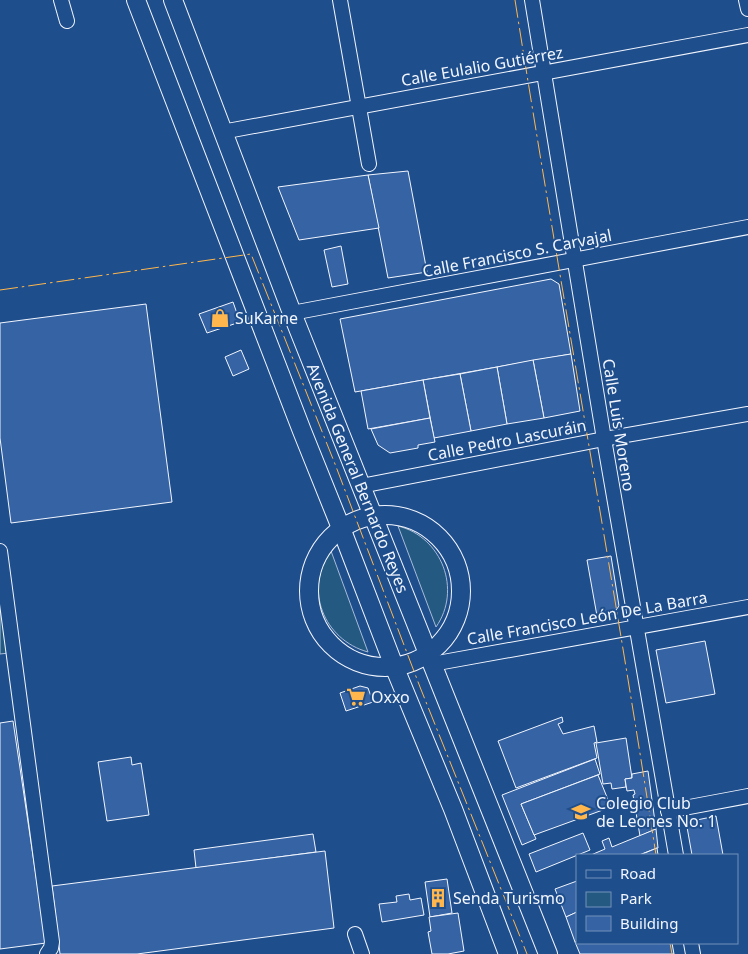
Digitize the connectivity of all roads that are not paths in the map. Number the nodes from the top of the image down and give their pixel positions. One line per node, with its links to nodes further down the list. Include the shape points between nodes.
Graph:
1 (61, 0): 8 (street)
2 (136, 0): 21 (main road, Avenida General Bernardo Reyes)
3 (173, 0): 12 (main road, Avenida General Bernardo Reyes)
4 (340, 0): 11 (street)
5 (532, 0): 10 (street, Calle Luis Moreno)
6 (746, 0): 7 (street)
7 (748, 9)
8 (67, 21)
9 (748, 35): 10 (street, Calle Eulalio Gutiérrez)
10 (544, 73): 11 (street, Calle Eulalio Gutiérrez); 15 (street, Calle Luis Moreno)
11 (359, 106): 12 (street, Calle Eulalio Gutiérrez); 13 (street)
12 (222, 132): 16 (main road, Avenida General Bernardo Reyes)
13 (370, 164)
14 (748, 227): 15 (street, Calle Francisco S. Carvajal)
15 (574, 260): 16 (street, Calle Francisco S. Carvajal); 18 (street, Calle Luis Moreno)
16 (292, 313): 19 (main road, Avenida General Bernardo Reyes)
17 (748, 414): 18 (street, Calle Pedro Lascuráin)
18 (604, 439): 19 (street, Calle Pedro Lascuráin); 24 (street, Calle Luis Moreno)
19 (361, 486): 20 (main road, Avenida General Bernardo Reyes)
20 (373, 516): 21 (main road); 25 (main road, Avenida General Bernardo Reyes); 25 (main road, via 394,515 427,527 452,554 459,571 460,605 448,632)
21 (341, 528): 26 (main road, Avenida General Bernardo Reyes); 26 (main road, via 321,549 313,566 309,594 314,618 331,644 349,657 374,665)
22 (0, 551): 31 (street, via 52,942)
23 (748, 607): 24 (street, Calle Francisco León De La Barra)
24 (636, 627): 25 (street, Calle Francisco León De La Barra); 28 (street, Calle Luis Moreno)
25 (430, 659): 26 (main road); 34 (main road, Avenida General Bernardo Reyes)
26 (394, 666): 33 (main road, Avenida General Bernardo Reyes)
27 (748, 796): 28 (street)
28 (668, 811): 29 (street, Calle Luis Moreno)
29 (676, 854)
30 (355, 934): 32 (street)
31 (47, 954)
32 (362, 954)
33 (508, 954)
34 (548, 954)

